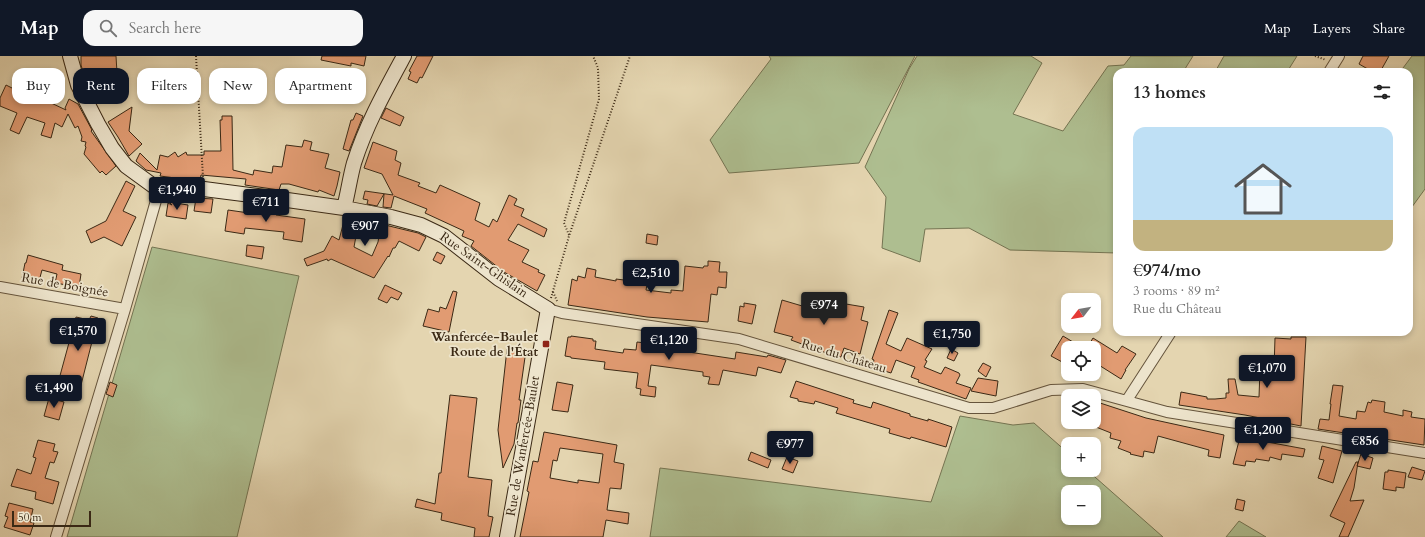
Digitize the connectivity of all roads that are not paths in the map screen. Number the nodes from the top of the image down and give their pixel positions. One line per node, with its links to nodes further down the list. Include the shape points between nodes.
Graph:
1 (70, 56): 5 (main road, via 78,85 112,148 126,166)
2 (404, 56): 6 (main road, via 375,110 363,139 354,164)
3 (1339, 56): 4 (street)
4 (1332, 68)
5 (159, 190): 6 (main road, Rue Saint-Ghislain, via 204,189); 8 (street)
6 (344, 208): 9 (main road, Rue Saint-Ghislain, via 391,217 434,230 456,244 499,279)
7 (0, 287): 8 (street, Rue de Boignée)
8 (125, 309): 13 (street)
9 (548, 309): 11 (street, Rue du Château, via 739,338 969,408 993,408 1051,390 1083,389); 14 (main road, Rue de Wanfercée-Baulet)
10 (1168, 336): 11 (street)
11 (1127, 400): 12 (street, Rue du Château, via 1167,412)
12 (1425, 453)
13 (56, 537)
14 (507, 537)

